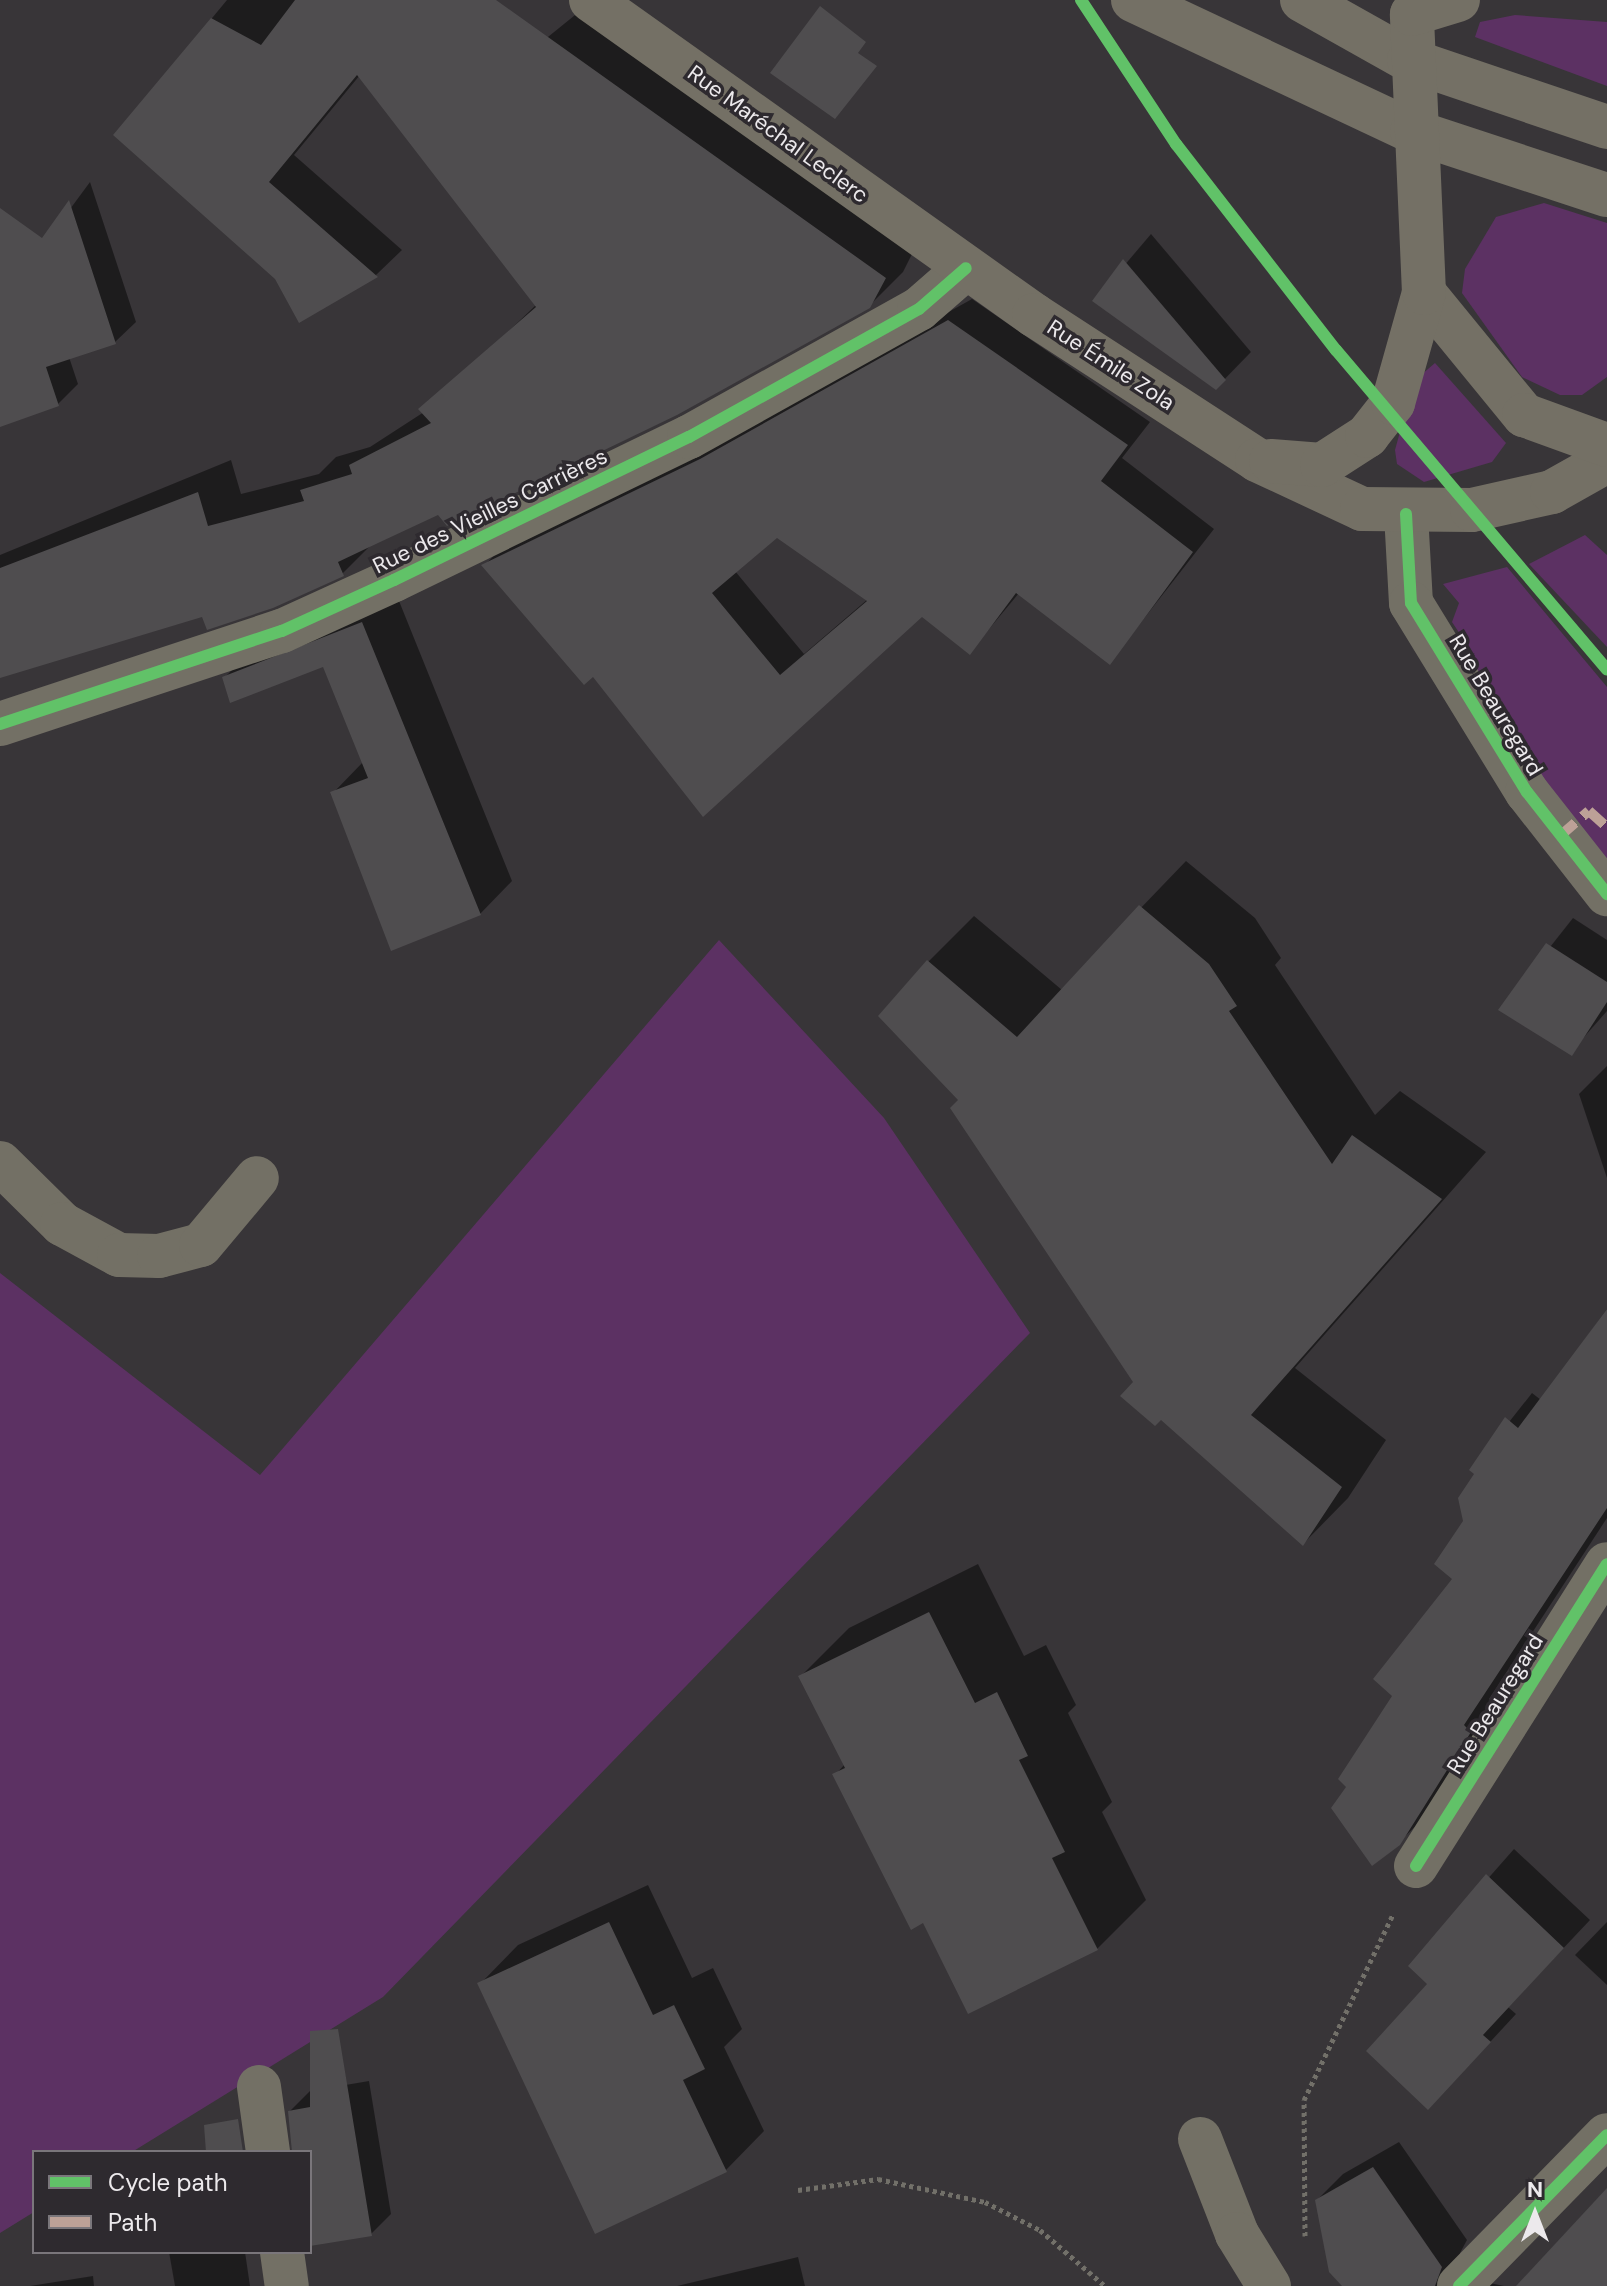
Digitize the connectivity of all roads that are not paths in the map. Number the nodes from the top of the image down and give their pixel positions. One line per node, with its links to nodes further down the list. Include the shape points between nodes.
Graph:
1 (591, 0): 10 (main road, Rue Maréchal Leclerc)
2 (1133, 0): 8 (main road)
3 (1302, 0): 6 (main road)
4 (1458, 0): 5 (main road)
5 (1412, 7): 6 (main road)
6 (1409, 60): 7 (main road); 8 (main road)
7 (1607, 127)
8 (1412, 131): 9 (main road); 11 (main road)
9 (1607, 195)
10 (966, 268): 13 (main road, Rue Émile Zola); 16 (street, Rue des Vieilles Carrières, via 919,309 689,437 394,580 282,631)
11 (1424, 293): 12 (main road, via 1524,415); 13 (main road, via 1393,403 1367,436 1322,465)
12 (1607, 445)
13 (1257, 460): 15 (main road, Rue Émile Zola, via 1362,509)
14 (1607, 461): 15 (main road, Rue Émile Zola, via 1552,492 1472,510)
15 (1406, 514): 17 (street, Rue Beauregard, via 1411,603 1527,792)
16 (0, 724)
17 (1607, 894)
18 (0, 1163): 19 (street, via 62,1224 119,1255 159,1256 201,1245)
19 (257, 1178)
20 (1607, 1564): 21 (street, Rue Beauregard)
21 (1416, 1866)
22 (259, 2087): 25 (street)
23 (1607, 2135): 29 (street)
24 (1200, 2139): 28 (street, via 1237,2234)
25 (268, 2150)
26 (282, 2254): 27 (street)
27 (287, 2286)
28 (1269, 2286)
29 (1459, 2286)

